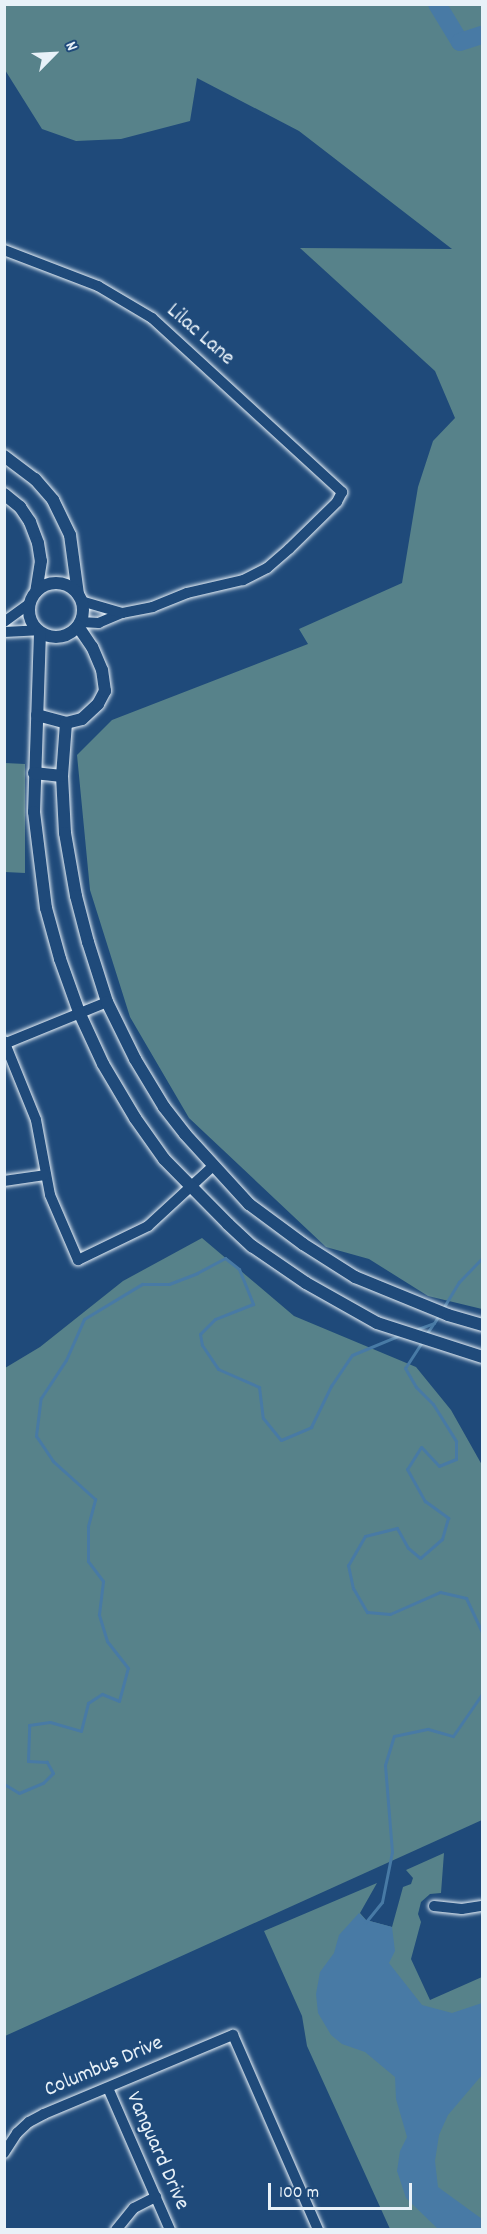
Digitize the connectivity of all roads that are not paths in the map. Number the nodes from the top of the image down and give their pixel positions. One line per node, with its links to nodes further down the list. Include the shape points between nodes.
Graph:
1 (4, 250): 6 (street, Lilac Lane, via 98,286 145,313 342,492 313,528 267,568 243,580)
2 (4, 456): 5 (street, via 35,479 53,500 70,535)
3 (4, 494): 4 (street, via 20,507 38,543 41,561)
4 (33, 598): 5 (street, via 54,584 67,586); 7 (street); 9 (street, via 30,618)
5 (80, 598): 6 (street); 8 (street)
6 (122, 614): 8 (street, via 99,623)
7 (4, 622)
8 (79, 624): 9 (street, via 64,636 47,636); 12 (street, via 102,670 105,691 82,719)
9 (39, 631): 10 (street); 11 (street)
10 (4, 632)
11 (37, 715): 12 (street); 13 (street)
12 (66, 723): 14 (street)
13 (34, 773): 14 (street); 16 (street, via 34,825 46,908)
14 (62, 776): 15 (street, via 65,833 76,896)
15 (107, 1002): 16 (street); 18 (street, via 164,1107)
16 (79, 1012): 17 (street); 21 (street, via 103,1064 135,1118)
17 (5, 1043): 19 (street, via 36,1120)
18 (213, 1166): 21 (street); 22 (street, via 249,1203 355,1277)
19 (45, 1175): 20 (street); 21 (street, via 52,1203 78,1260 144,1228)
20 (4, 1181)
21 (189, 1186): 23 (street, via 252,1246 322,1294 400,1332)
22 (483, 1325)
23 (480, 1357)
24 (434, 1906): 25 (street)
25 (483, 1906)
26 (108, 2088): 27 (street, Columbus Drive, via 29,2122); 28 (street, Vanguard Drive); 31 (street, Columbus Drive, via 232,2035)
27 (4, 2153)
28 (156, 2197): 29 (street, via 134,2208); 30 (street, Vanguard Drive)
29 (116, 2229)
30 (170, 2229)
31 (318, 2229)

